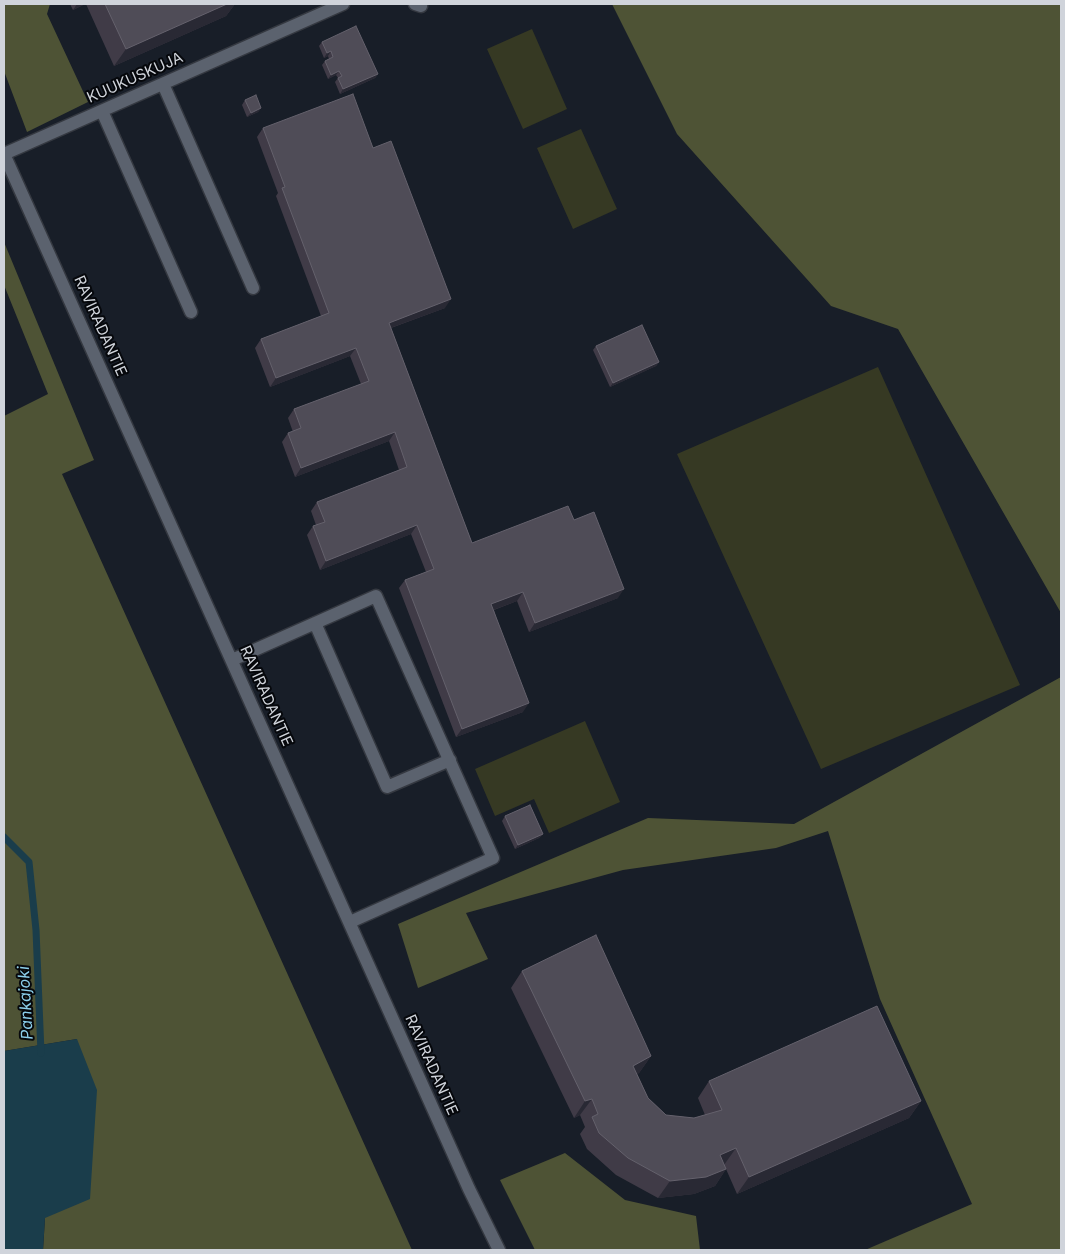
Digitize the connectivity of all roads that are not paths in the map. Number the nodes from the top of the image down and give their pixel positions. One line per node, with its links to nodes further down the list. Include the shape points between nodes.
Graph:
1 (343, 4): 2 (street, KUUKUSKUJA)
2 (163, 84): 3 (street, KUUKUSKUJA); 5 (street)
3 (102, 111): 4 (street, KUUKUSKUJA); 6 (street)
4 (4, 154): 8 (street, RAVIRADANTIE)
5 (253, 288)
6 (191, 312)
7 (315, 623): 8 (street); 9 (street, via 376,596); 9 (street, via 387,787)
8 (232, 660): 10 (street, RAVIRADANTIE)
9 (450, 760): 10 (street, via 493,858)
10 (350, 922): 11 (street, RAVIRADANTIE)
11 (499, 1250)

